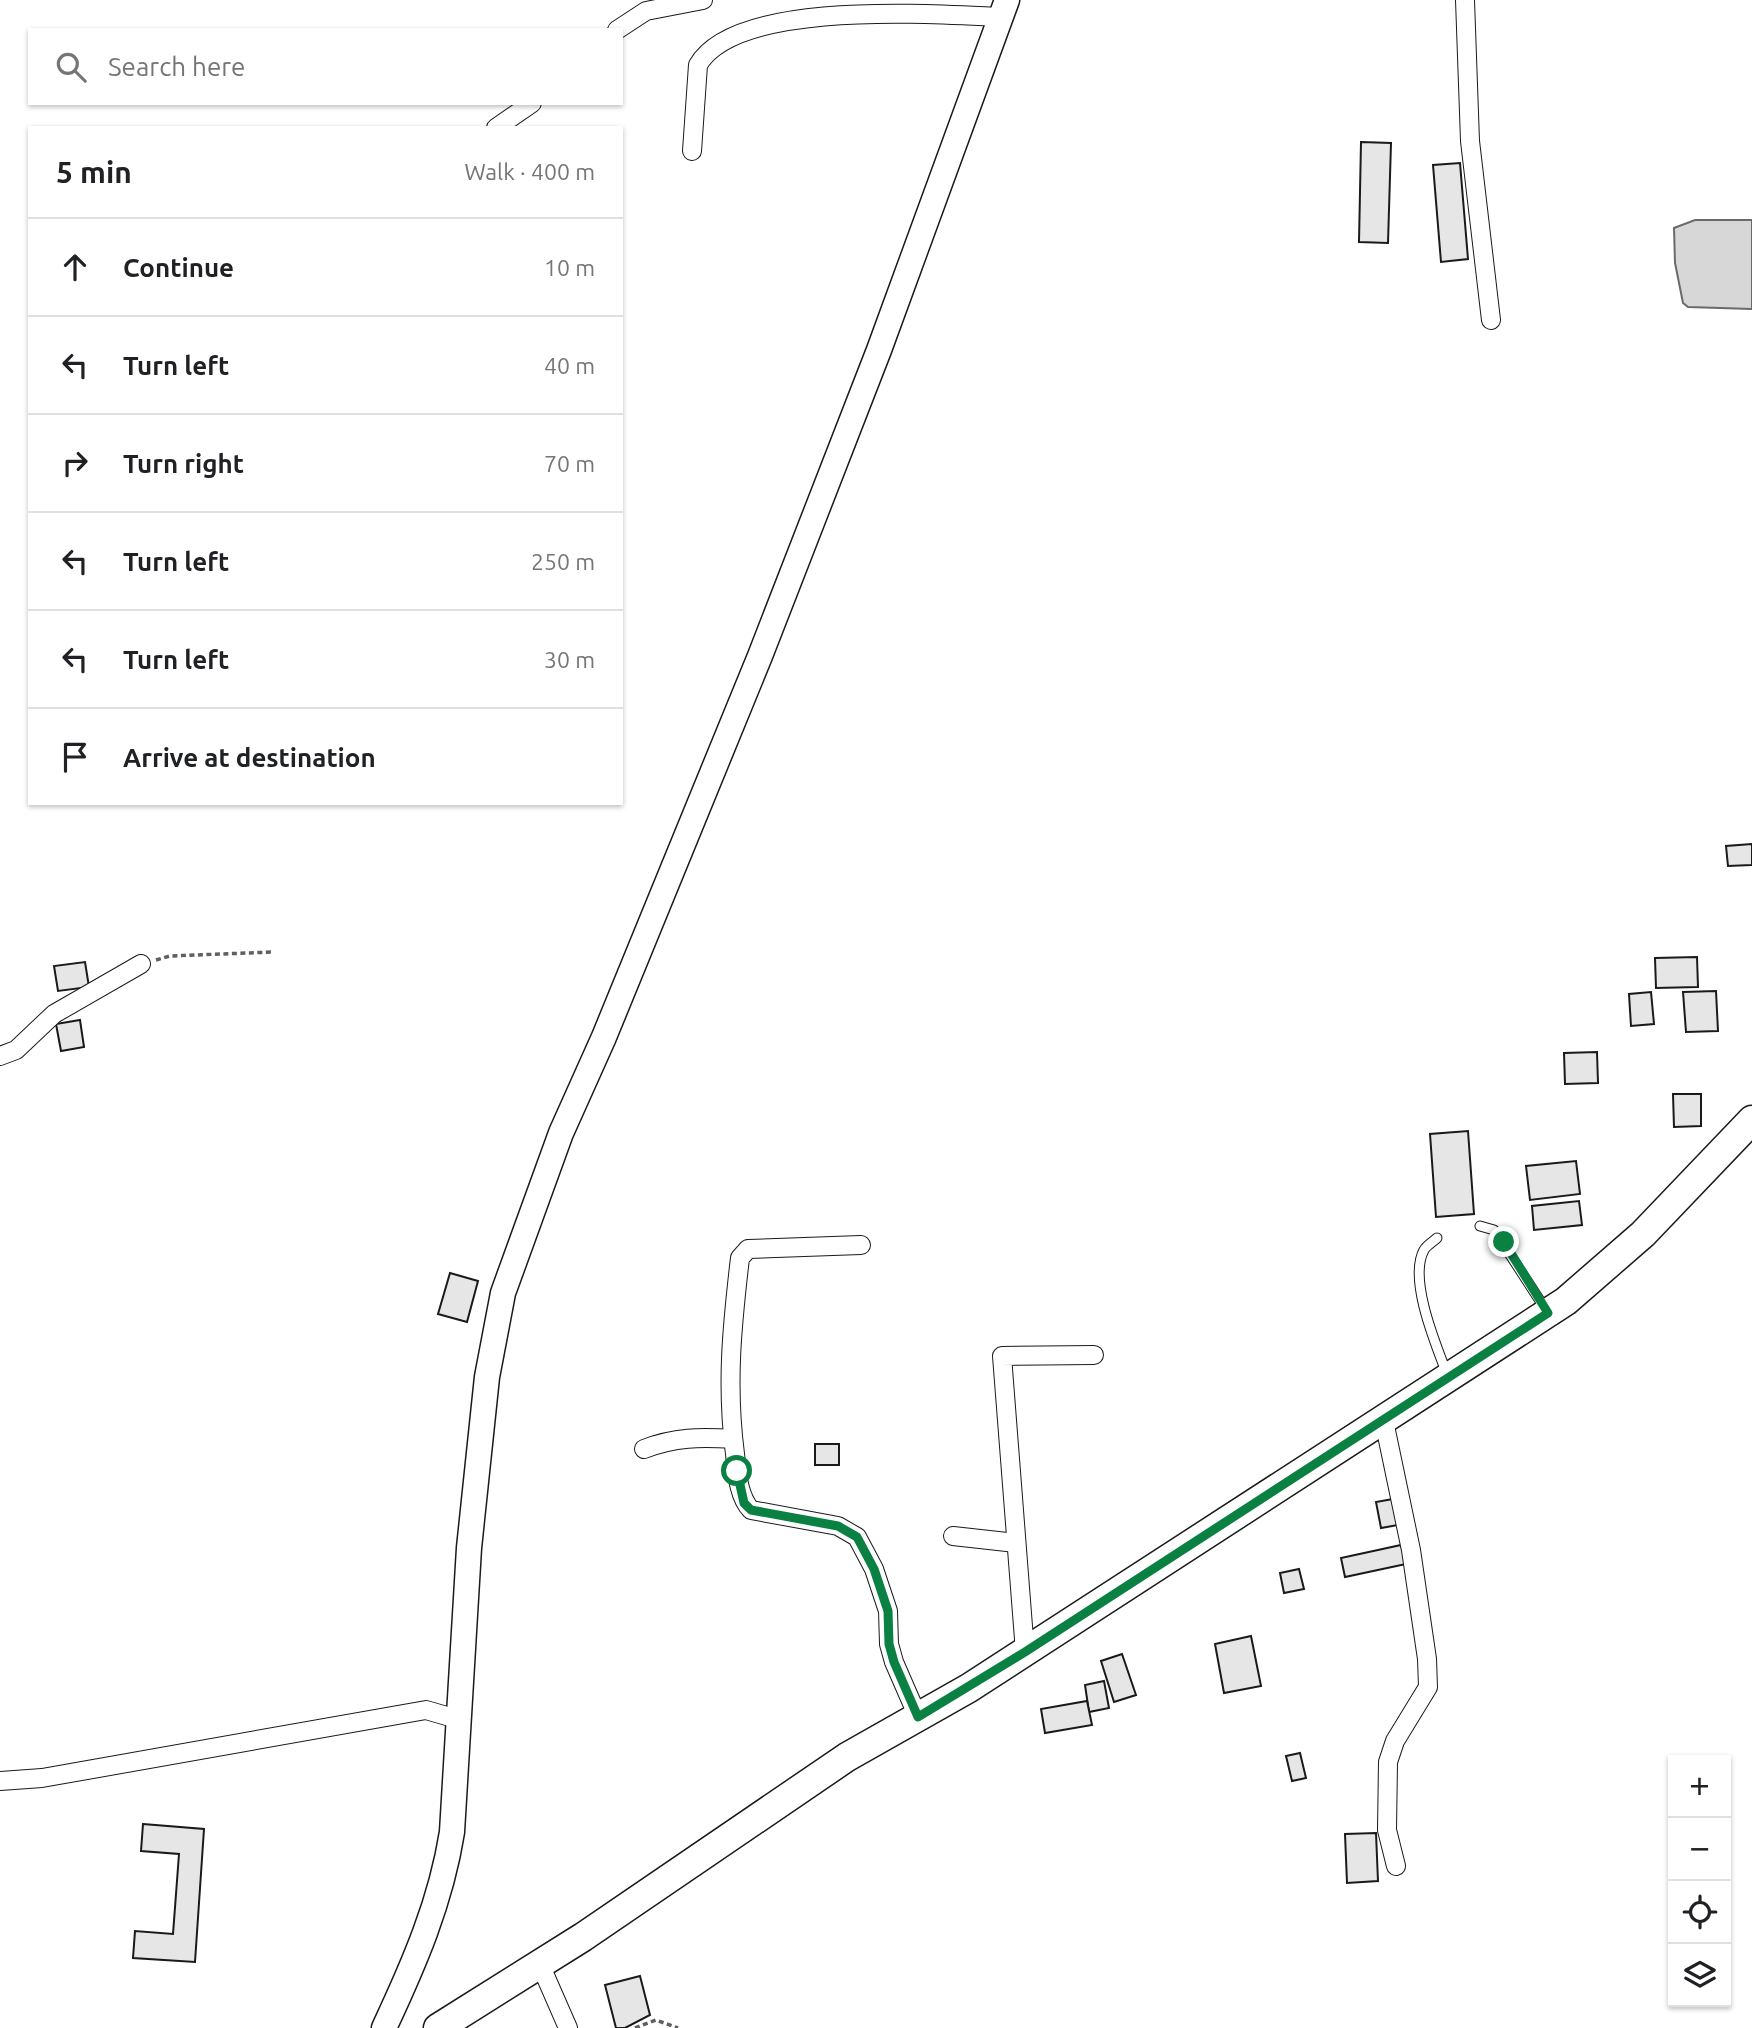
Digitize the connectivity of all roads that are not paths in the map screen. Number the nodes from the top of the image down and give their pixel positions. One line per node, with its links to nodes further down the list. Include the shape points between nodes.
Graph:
1 (703, 0): 4 (street, via 646,11)
2 (1465, 0): 8 (street, via 1468,121)
3 (1004, 9): 7 (street, via 803,13 741,27 704,52 698,65); 25 (main road, via 765,643 561,1133 503,1293 487,1377)
4 (620, 28)
5 (529, 105): 6 (street)
6 (499, 126)
7 (692, 151)
8 (1491, 320)
9 (141, 964): 10 (street, via 54,1014 16,1049)
10 (0, 1056)
11 (1752, 1121): 15 (main road, via 1643,1234)
12 (1480, 1226): 15 (lane, via 1494,1230)
13 (1437, 1238): 17 (lane, via 1424,1249 1419,1268 1428,1321)
14 (861, 1245): 19 (street, via 748,1249 740,1258 729,1348)
15 (1548, 1313): 17 (main road)
16 (1094, 1356): 22 (street, via 1002,1356)
17 (1449, 1378): 18 (main road)
18 (1384, 1422): 23 (main road); 27 (street, via 1411,1550 1428,1688 1395,1741 1388,1762 1387,1830)
19 (733, 1440): 20 (street, via 694,1437 668,1440); 24 (street, via 744,1503 751,1510 838,1526 857,1537 874,1569 888,1611 891,1653)
20 (644, 1450)
21 (953, 1536): 22 (street)
22 (1016, 1543): 23 (street)
23 (1025, 1652): 24 (main road)
24 (918, 1717): 28 (main road, via 847,1757)
25 (457, 1718): 26 (street, via 426,1710 42,1778); 29 (main road, via 452,1832 445,1878 427,1932)
26 (0, 1780)
27 (1396, 1866)
28 (540, 1964): 30 (main road); 31 (street)
29 (384, 2028)
30 (438, 2028)
31 (568, 2028)

